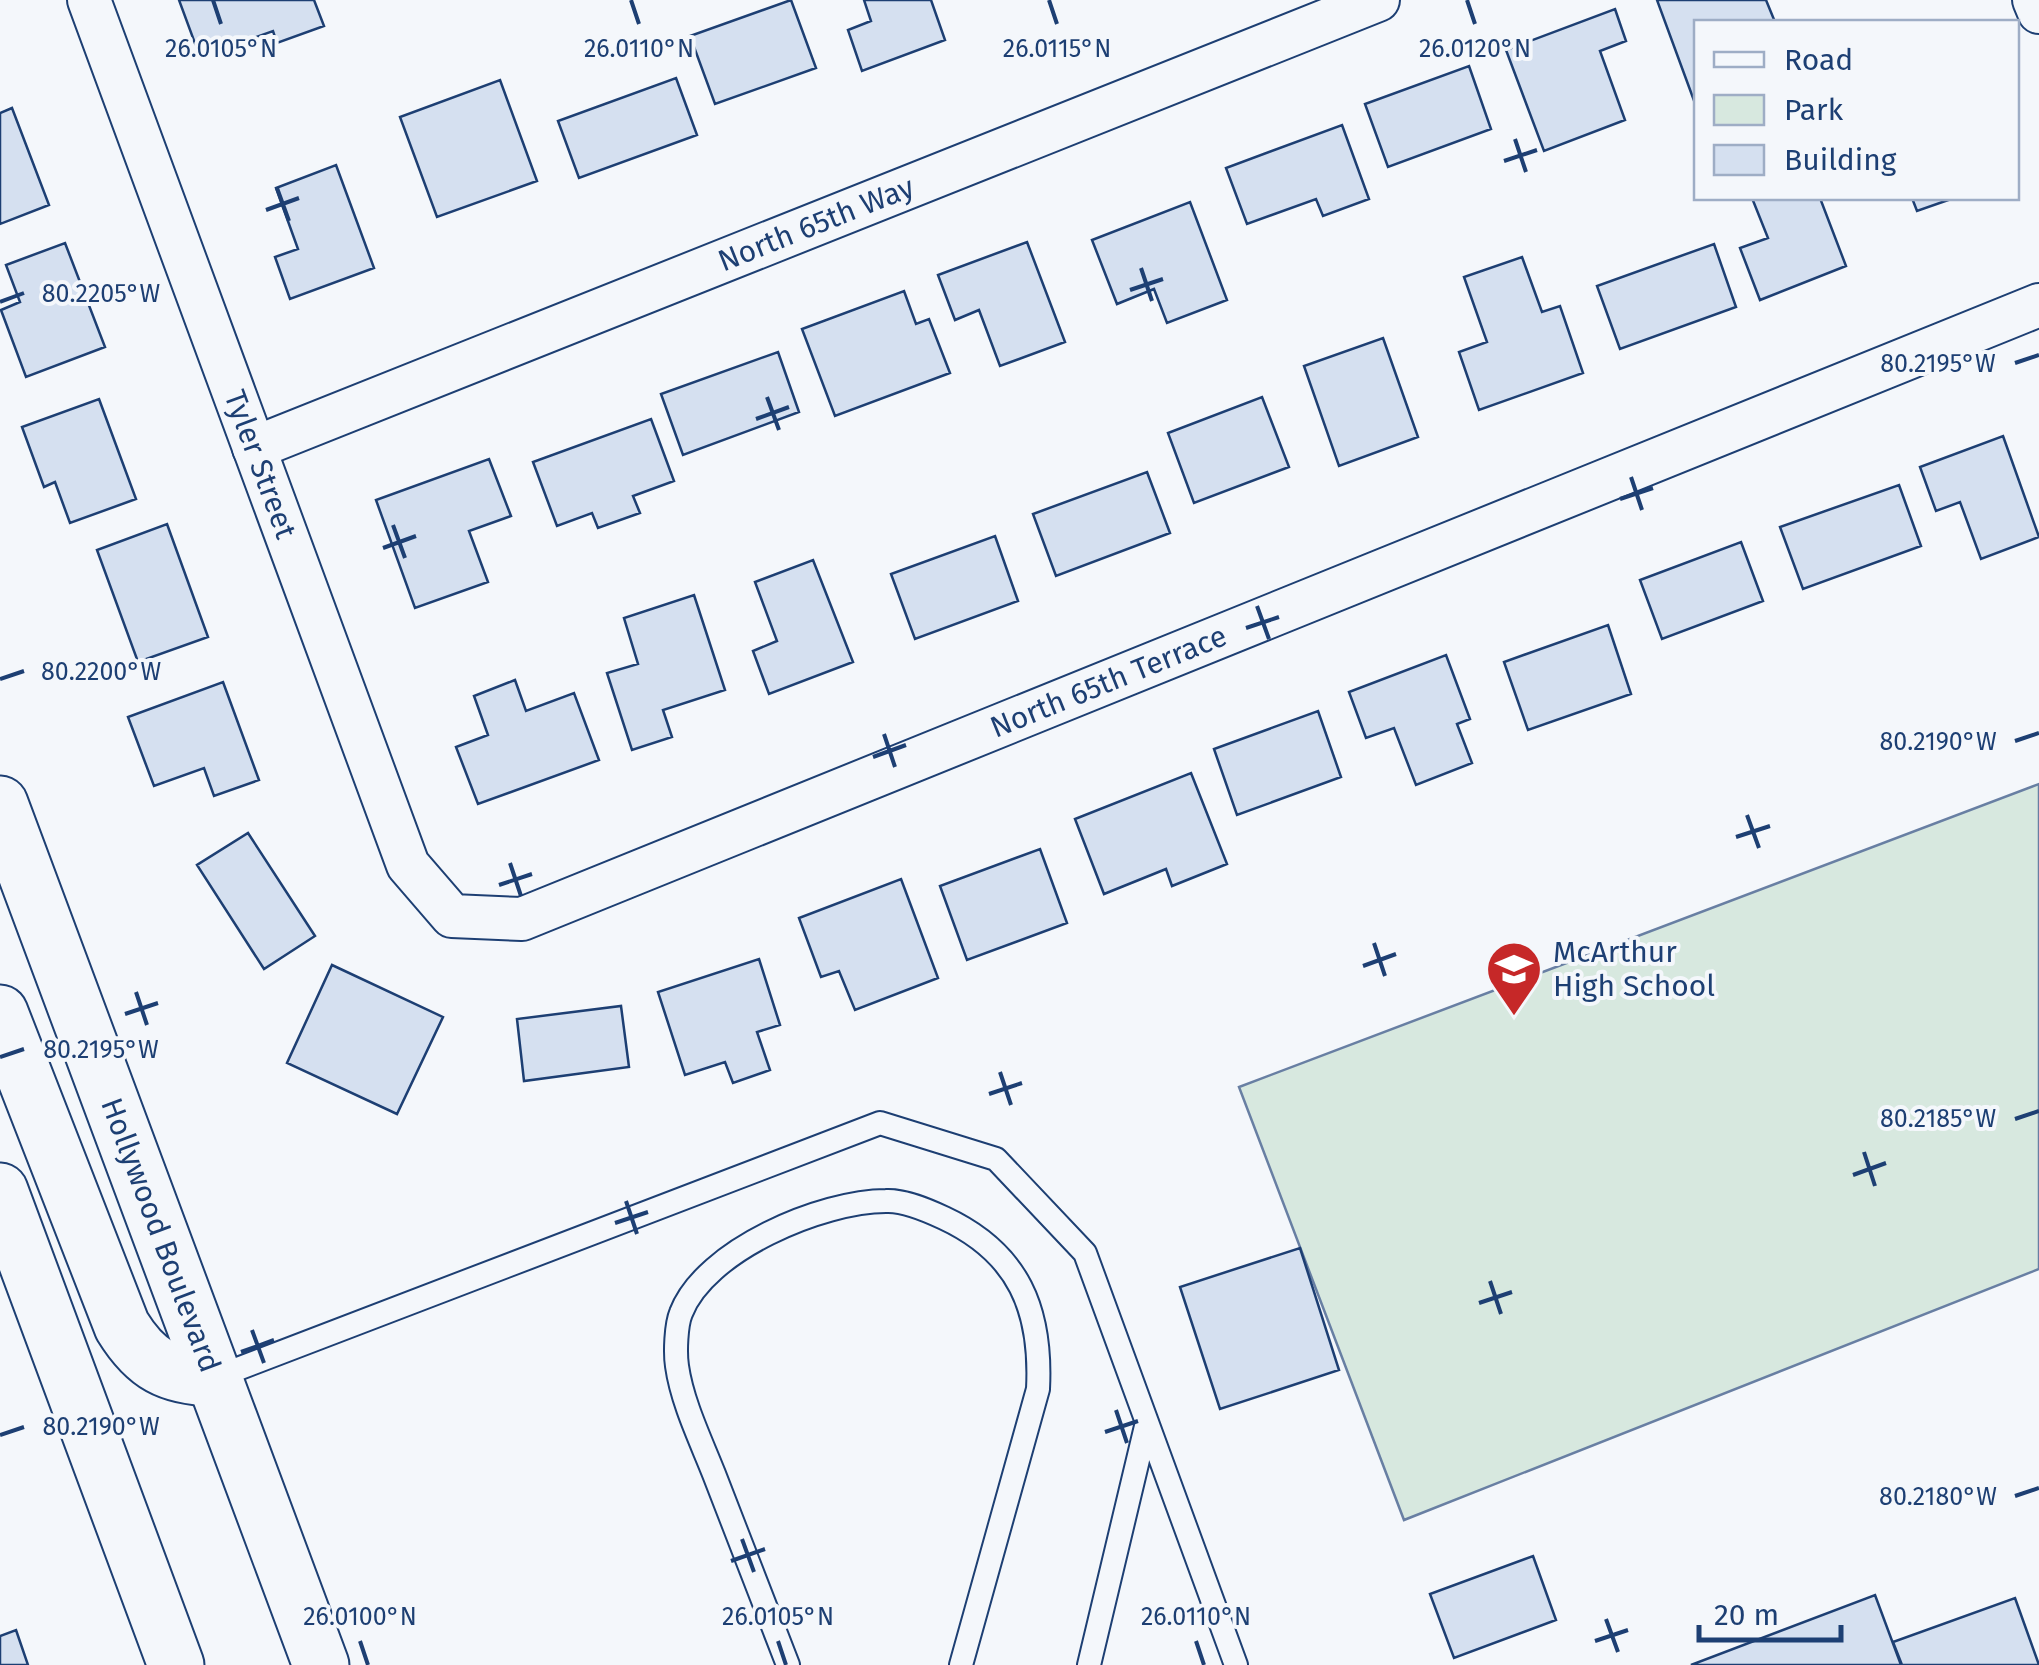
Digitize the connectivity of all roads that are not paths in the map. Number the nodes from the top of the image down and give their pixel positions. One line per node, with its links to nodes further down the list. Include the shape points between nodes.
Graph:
1 (89, 0): 6 (street, Tyler Street)
2 (1378, 0): 6 (street, North 65th Way)
3 (2034, 0): 4 (street)
4 (2039, 12)
5 (2039, 305): 8 (street, North 65th Terrace, via 522,919)
6 (254, 448): 8 (street, Tyler Street, via 408,865)
7 (0, 804): 11 (highway, Hollywood Boulevard)
8 (452, 916)
9 (0, 1013): 11 (highway, via 122,1326 140,1356 183,1377)
10 (0, 1191): 13 (highway)
11 (214, 1378): 12 (lane, via 880,1123 996,1159 1084,1252); 14 (highway, Hollywood Boulevard)
12 (1147, 1422): 17 (lane); 18 (lane)
13 (176, 1665)
14 (321, 1665)
15 (788, 1665): 16 (lane, via 687,1399 677,1366 681,1314 708,1276 751,1241 827,1211 888,1200 976,1233 1029,1301 1040,1346 1038,1390)
16 (961, 1665)
17 (1089, 1665)
18 (1236, 1665)

